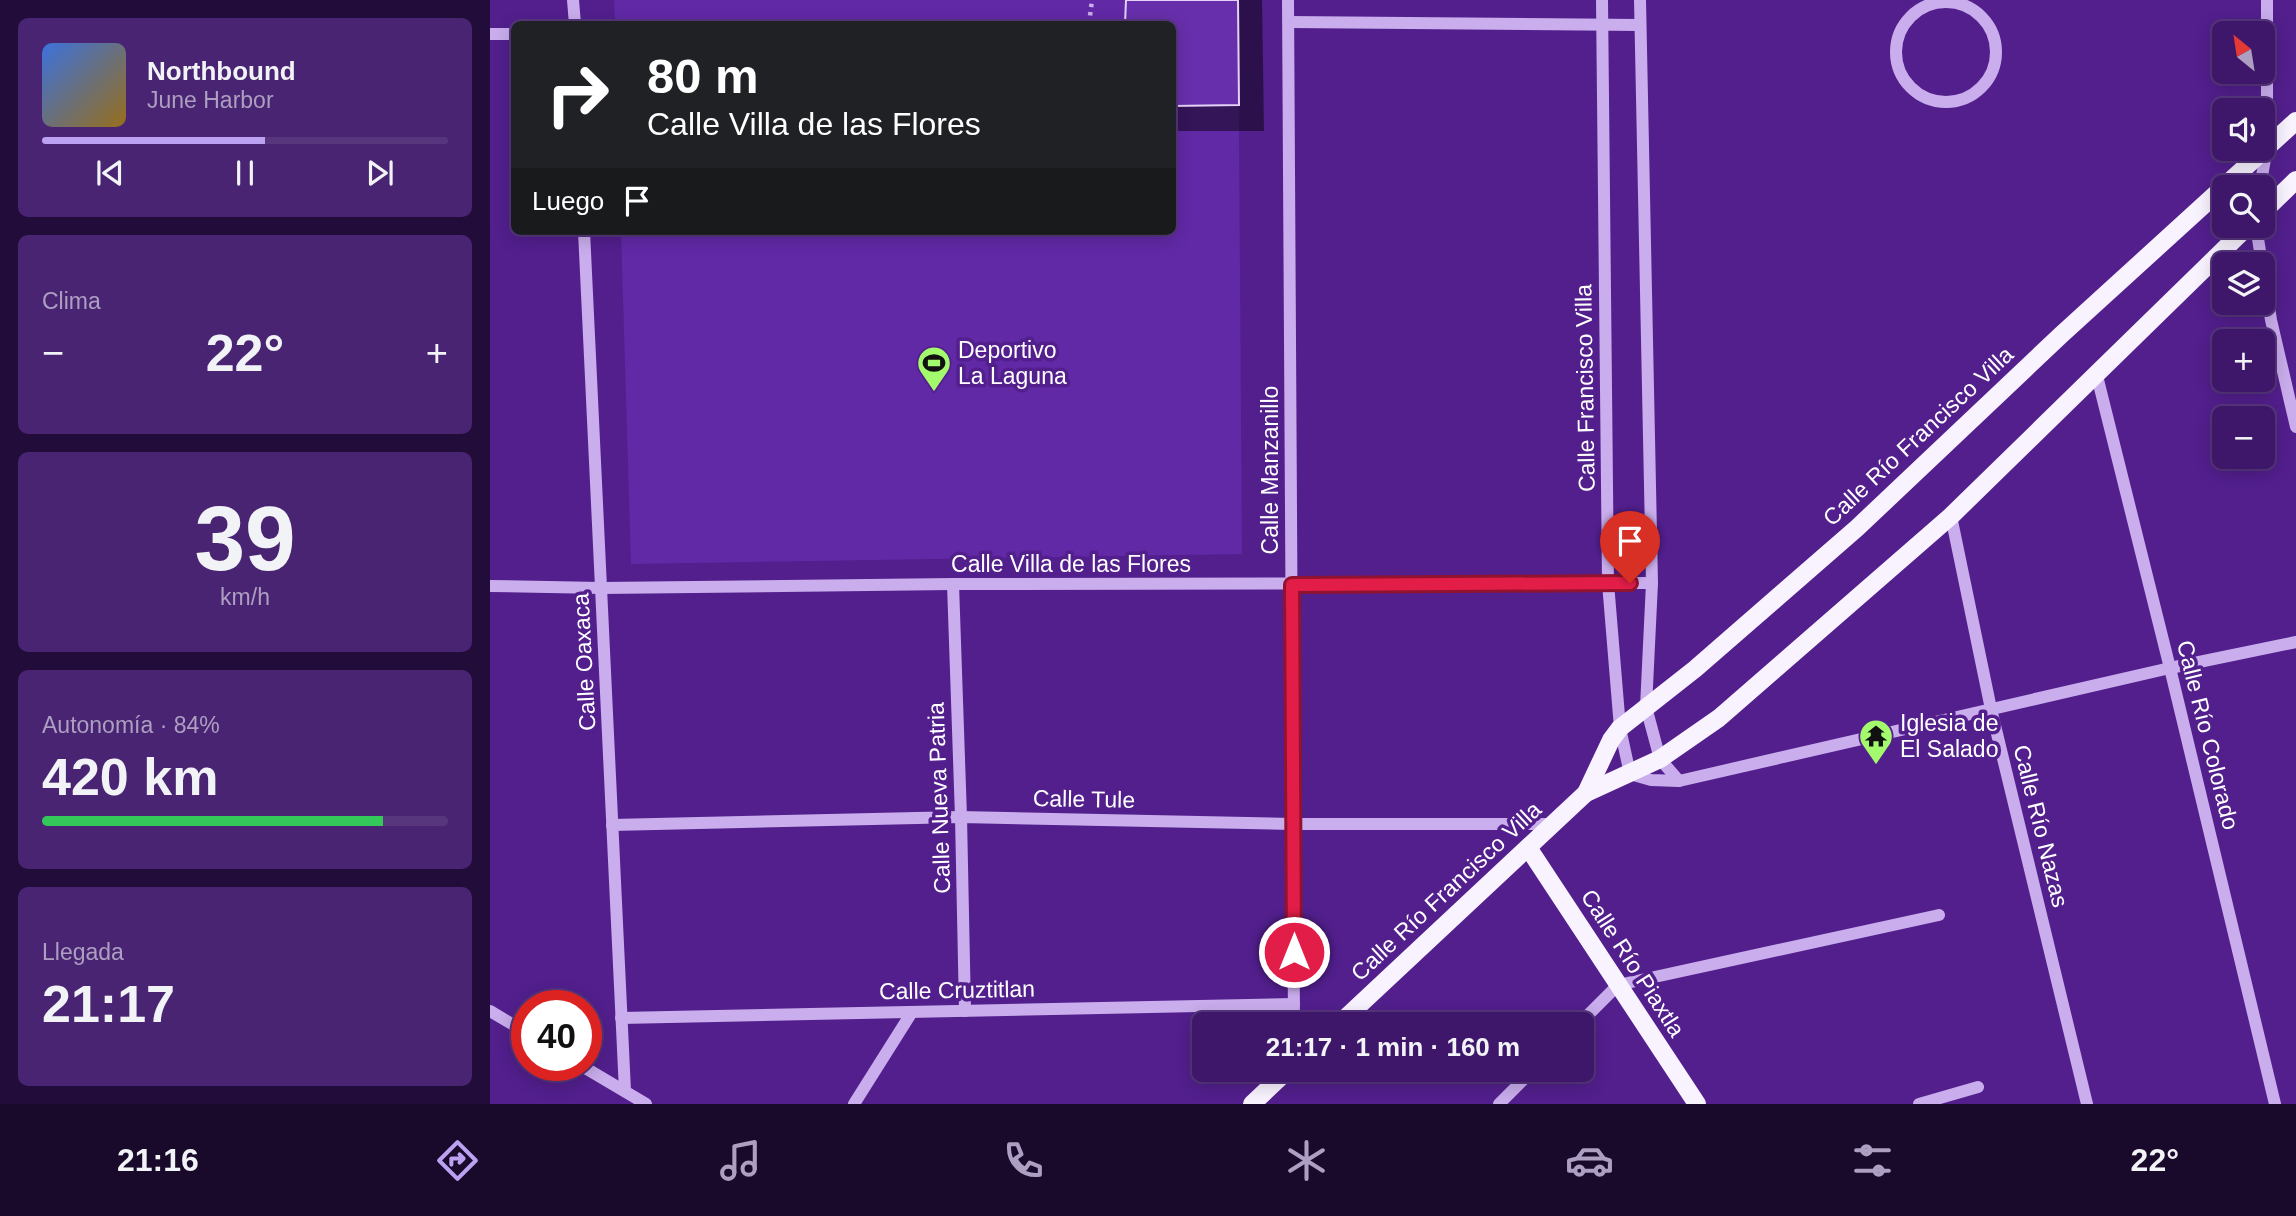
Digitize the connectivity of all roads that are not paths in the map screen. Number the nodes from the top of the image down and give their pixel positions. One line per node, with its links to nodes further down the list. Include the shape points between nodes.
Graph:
1 (573, 0): 7 (street)
2 (1289, 0): 8 (street, Calle Manzanillo)
3 (1602, 0): 9 (street, Calle Francisco Villa)
4 (1640, 0): 10 (street)
5 (2266, 0): 13 (street)
6 (1949, 1): 6 (street, via 1918,10 1906,22 1896,52 1903,75 1918,94 1950,102 1980,88 1990,75 1996,42 1979,14)
7 (575, 21)
8 (1289, 22): 9 (street); 28 (street, Calle Manzanillo)
9 (1602, 24): 10 (street); 25 (street, Calle Francisco Villa)
10 (1640, 25): 26 (street)
11 (490, 34): 12 (street)
12 (511, 34)
13 (2267, 98)
14 (2296, 121): 15 (main road, Calle Río Francisco Villa)
15 (2275, 141)
16 (2253, 161): 33 (main road, Calle Río Francisco Villa, via 1857,528)
17 (2296, 180): 18 (main road)
18 (2275, 200)
19 (584, 235): 30 (street, Calle Oaxaca)
20 (2236, 238): 22 (main road, Calle Río Francisco Villa)
21 (2270, 315): 23 (street)
22 (2097, 376): 24 (main road, Calle Río Francisco Villa); 32 (street, Calle Río Colorado)
23 (2296, 427)
24 (1951, 516): 34 (street, Calle Río Nazas); 36 (main road, Calle Río Francisco Villa, via 1719,719)
25 (1608, 583): 26 (street, Calle Villa de las Flores); 28 (street, Calle Villa de las Flores); 35 (street, Calle Francisco Villa)
26 (1653, 583): 33 (street)
27 (953, 584): 28 (street, Calle Villa de las Flores); 30 (street, Calle Villa de las Flores); 40 (street, Calle Nueva Patria)
28 (1292, 585): 41 (street, Calle Manzanillo)
29 (490, 586): 30 (street, Calle Villa de las Flores)
30 (601, 588): 43 (street, Calle Oaxaca)
31 (2296, 642): 32 (street)
32 (2170, 668): 34 (street); 68 (street, Calle Río Colorado)
33 (1646, 707): 35 (main road, Calle Río Francisco Villa); 36 (street)
34 (1991, 709): 38 (street); 67 (street, Calle Río Nazas)
35 (1620, 728): 37 (street, Calle Francisco Villa); 39 (main road, Calle Río Francisco Villa)
36 (1660, 759): 37 (main road, Calle Río Francisco Villa); 38 (street)
37 (1630, 774): 38 (street); 39 (main road, Calle Río Francisco Villa)
38 (1679, 780)
39 (1586, 793): 42 (main road, Calle Río Francisco Villa)
40 (961, 817): 41 (street, Calle Tule); 43 (street, Calle Tule); 49 (street, Calle Nueva Patria)
41 (1293, 824): 42 (street, Calle Tule); 47 (street, Calle Manzanillo)
42 (1555, 824): 44 (main road, Calle Río Francisco Villa)
43 (612, 825): 54 (street, Calle Oaxaca)
44 (1529, 849): 46 (main road, Calle Río Piaxtla); 52 (main road, Calle Río Francisco Villa)
45 (1938, 915): 46 (street)
46 (1618, 985): 53 (street); 65 (main road, Calle Río Piaxtla)
47 (1294, 1004): 49 (street, Calle Cruztitlan); 51 (street, Calle Manzanillo)
48 (490, 1011): 55 (street)
49 (965, 1011): 50 (street, Calle Cruztitlan)
50 (912, 1012): 54 (street, Calle Cruztitlan); 62 (street)
51 (1294, 1012)
52 (1352, 1012)
53 (1591, 1012)
54 (621, 1018): 60 (street, Calle Oaxaca)
55 (511, 1023)
56 (602, 1078): 60 (street)
57 (1275, 1082): 63 (main road)
58 (1521, 1082): 64 (street)
59 (1978, 1087): 66 (street)
60 (625, 1091): 61 (street)
61 (646, 1104)
62 (854, 1104)
63 (1252, 1104)
64 (1499, 1104)
65 (1697, 1104)
66 (1919, 1104)
67 (2087, 1104)
68 (2275, 1104)

